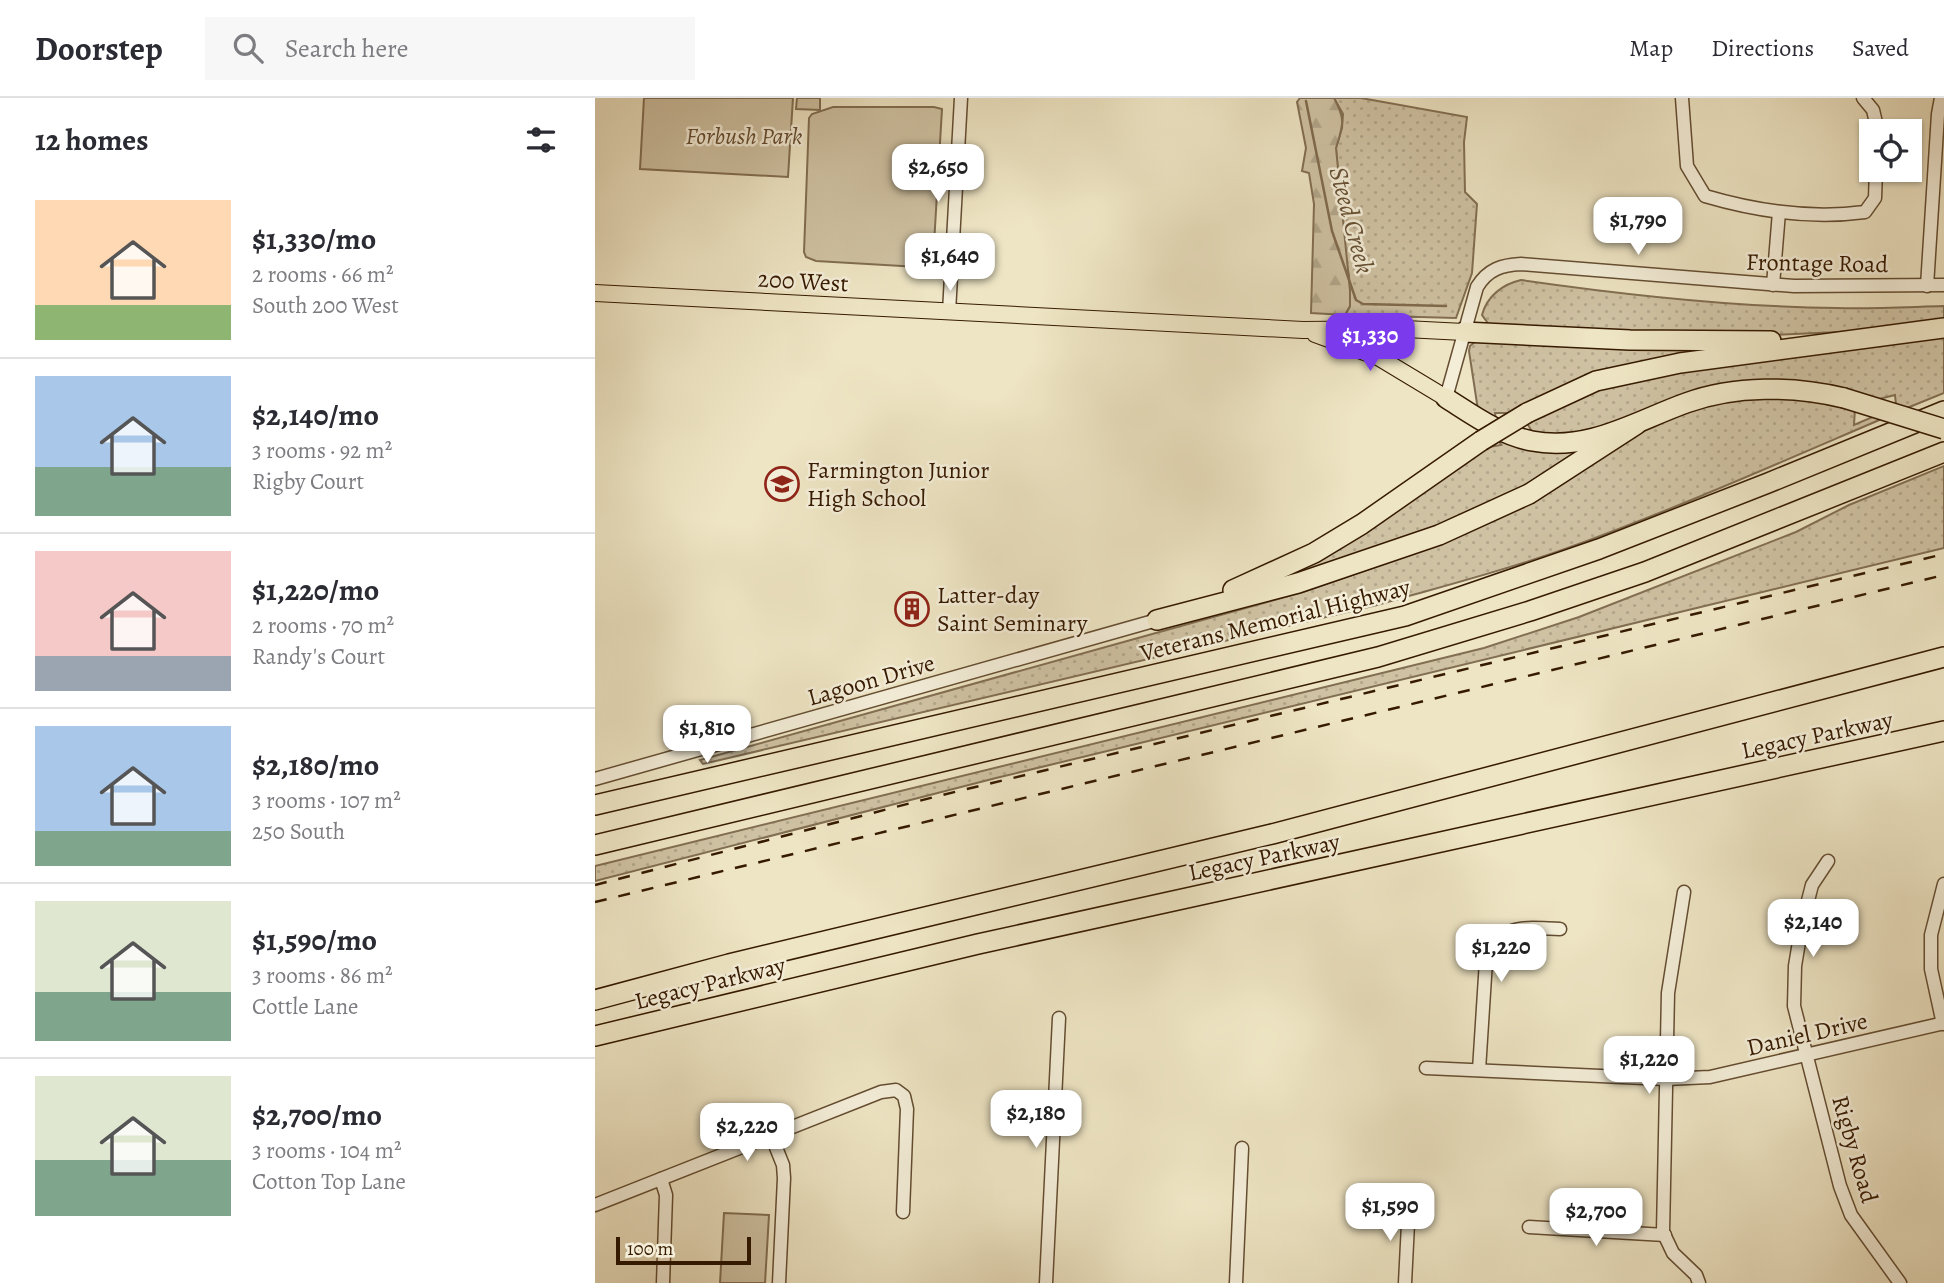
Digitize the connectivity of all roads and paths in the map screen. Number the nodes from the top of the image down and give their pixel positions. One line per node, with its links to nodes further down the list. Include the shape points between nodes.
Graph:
1 (961, 98): 12 (street)
2 (1682, 98): 7 (street, via 1687,166 1705,196)
3 (1863, 98): 5 (street)
4 (1941, 98): 10 (street)
5 (1875, 119)
6 (1876, 182): 7 (street, via 1875,198 1865,212)
7 (1779, 212): 8 (street)
8 (1773, 285): 10 (street, Frontage Road); 15 (street, Frontage Road, via 1512,265 1496,268 1482,280)
9 (1944, 285): 10 (street, Frontage Road)
10 (1927, 286)
11 (595, 293): 12 (main road, 200 West)
12 (949, 312): 14 (main road, 200 West)
13 (1944, 328): 16 (highway)
14 (1303, 330): 15 (main road); 17 (main road, via 1378,357)
15 (1464, 332): 16 (highway, via 1630,340); 17 (street, Frontage Road)
16 (1853, 341): 22 (highway, bridge, via 1680,363 1596,381 1527,413 1481,441 1314,553)
17 (1446, 398): 19 (highway, via 1498,429 1532,441 1580,442)
18 (1944, 411): 26 (highway, Veterans Memorial Highway, via 1598,549 1405,616)
19 (1637, 424): 20 (highway, bridge, via 1688,402 1734,392 1800,390 1844,398); 22 (highway, via 1529,494 1439,535 1298,583)
20 (1944, 429)
21 (1944, 452): 27 (highway, via 1645,572 1378,657)
22 (1157, 620): 25 (street, Lagoon Drive)
23 (1944, 656): 32 (highway, Legacy Parkway, via 1272,834)
24 (1944, 731): 37 (highway, Legacy Parkway, via 991,941)
25 (595, 779)
26 (595, 805)
27 (595, 845)
28 (1828, 861): 38 (street, Rigby Road, via 1812,885 1795,966 1794,1006)
29 (1944, 884): 36 (street, via 1931,935 1931,969)
30 (1684, 892): 41 (street, via 1668,993)
31 (1560, 929): 40 (street, via 1514,930 1491,945)
32 (729, 964): 33 (highway); 34 (highway)
33 (595, 987)
34 (595, 1000)
35 (1059, 1018): 52 (street)
36 (1944, 1023): 38 (street, Daniel Drive)
37 (595, 1037)
38 (1807, 1055): 41 (street, Daniel Drive, via 1710,1077); 56 (street, Rigby Road, via 1851,1215)
39 (1426, 1068): 40 (street, Daniel Drive)
40 (1479, 1070): 41 (street, Daniel Drive)
41 (1667, 1079): 49 (street)
42 (771, 1135): 44 (street); 47 (street, via 896,1090 904,1096 907,1109); 51 (street, via 784,1178)
43 (1242, 1148): 53 (street)
44 (661, 1179): 46 (street); 50 (street, via 666,1195)
45 (1409, 1204): 54 (street)
46 (595, 1205)
47 (903, 1212)
48 (1529, 1227): 49 (street)
49 (1665, 1235): 55 (street, via 1673,1253)
50 (663, 1283)
51 (779, 1283)
52 (1046, 1283)
53 (1236, 1283)
54 (1405, 1283)
55 (1699, 1283)
56 (1900, 1283)

